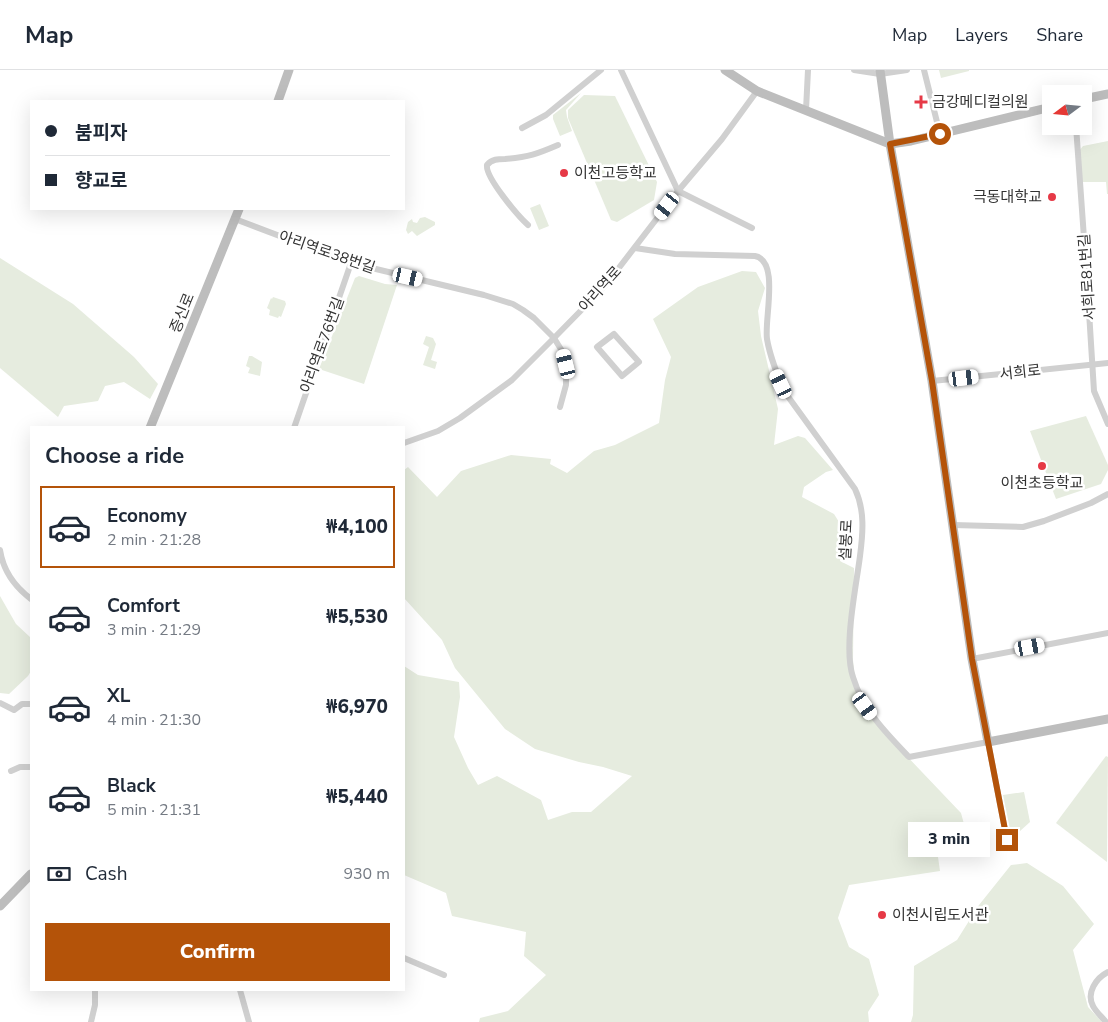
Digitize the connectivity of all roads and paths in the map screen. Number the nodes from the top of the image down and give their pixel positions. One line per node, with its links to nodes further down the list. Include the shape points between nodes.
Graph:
1 (289, 70): 13 (street)
2 (601, 70): 16 (street, via 546,116)
3 (621, 70): 21 (street)
4 (725, 70): 10 (street)
5 (808, 70): 15 (street)
6 (854, 70): 9 (street)
7 (907, 70): 9 (street)
8 (924, 70): 17 (street)
9 (880, 72): 19 (street)
10 (757, 91): 15 (street); 21 (street, 아리역로)
11 (1108, 94): 12 (street)
12 (1092, 97)
13 (278, 100)
14 (1042, 109): 17 (street)
15 (806, 110): 19 (street)
16 (522, 128)
17 (940, 134): 19 (street)
18 (1077, 135): 30 (street, 서희로81번길)
19 (890, 144): 32 (street)
20 (558, 145): 24 (street, via 530,156 497,159 487,165 488,173 509,204)
21 (678, 192): 25 (street); 26 (street, 아리역로)
22 (239, 210): 23 (street, 증신로)
23 (236, 219): 27 (street, 아리역로38번길); 35 (street, 증신로)
24 (528, 225)
25 (752, 228)
26 (635, 248): 28 (street, 아리역로, via 605,286); 47 (street, 설봉로, via 675,254 755,256 767,264 767,339 776,374 784,391 860,502 863,530 849,654 852,676 865,706 909,757)
27 (351, 263): 28 (street, 아리역로38번길, via 503,300 534,318); 36 (street, 아리역로76번길)
28 (554, 338): 33 (street, 아리역로38번길, via 566,364 566,385); 37 (street, 아리역로, via 512,380 460,418)
29 (1108, 363): 30 (street, 서희로)
30 (1092, 364): 32 (street, 서희로); 34 (street, 서희로81번길, via 1094,393)
31 (622, 376): 31 (street, via 597,347 614,334 639,362)
32 (932, 381): 39 (street)
33 (560, 407)
34 (1108, 424)
35 (151, 426)
36 (295, 426)
37 (405, 443)
38 (1108, 494): 39 (street, via 1044,521 1021,527)
39 (953, 524): 43 (street)
40 (0, 550): 41 (street, via 5,570)
41 (30, 598)
42 (1108, 633): 43 (street)
43 (972, 659): 47 (street)
44 (0, 703): 45 (street, via 14,710 22,704)
45 (30, 704)
46 (1108, 720): 47 (street, 설봉로)
47 (988, 742): 50 (street)
48 (30, 767): 49 (street)
49 (11, 771)
50 (1007, 840)
51 (30, 875): 52 (street)
52 (0, 906)
53 (405, 958): 55 (street)
54 (1108, 972): 60 (street, via 1097,980 1091,994 1094,1008)
55 (444, 975)
56 (95, 991): 58 (street)
57 (240, 991): 59 (street)
58 (91, 1022)
59 (249, 1022)
60 (1106, 1022)

